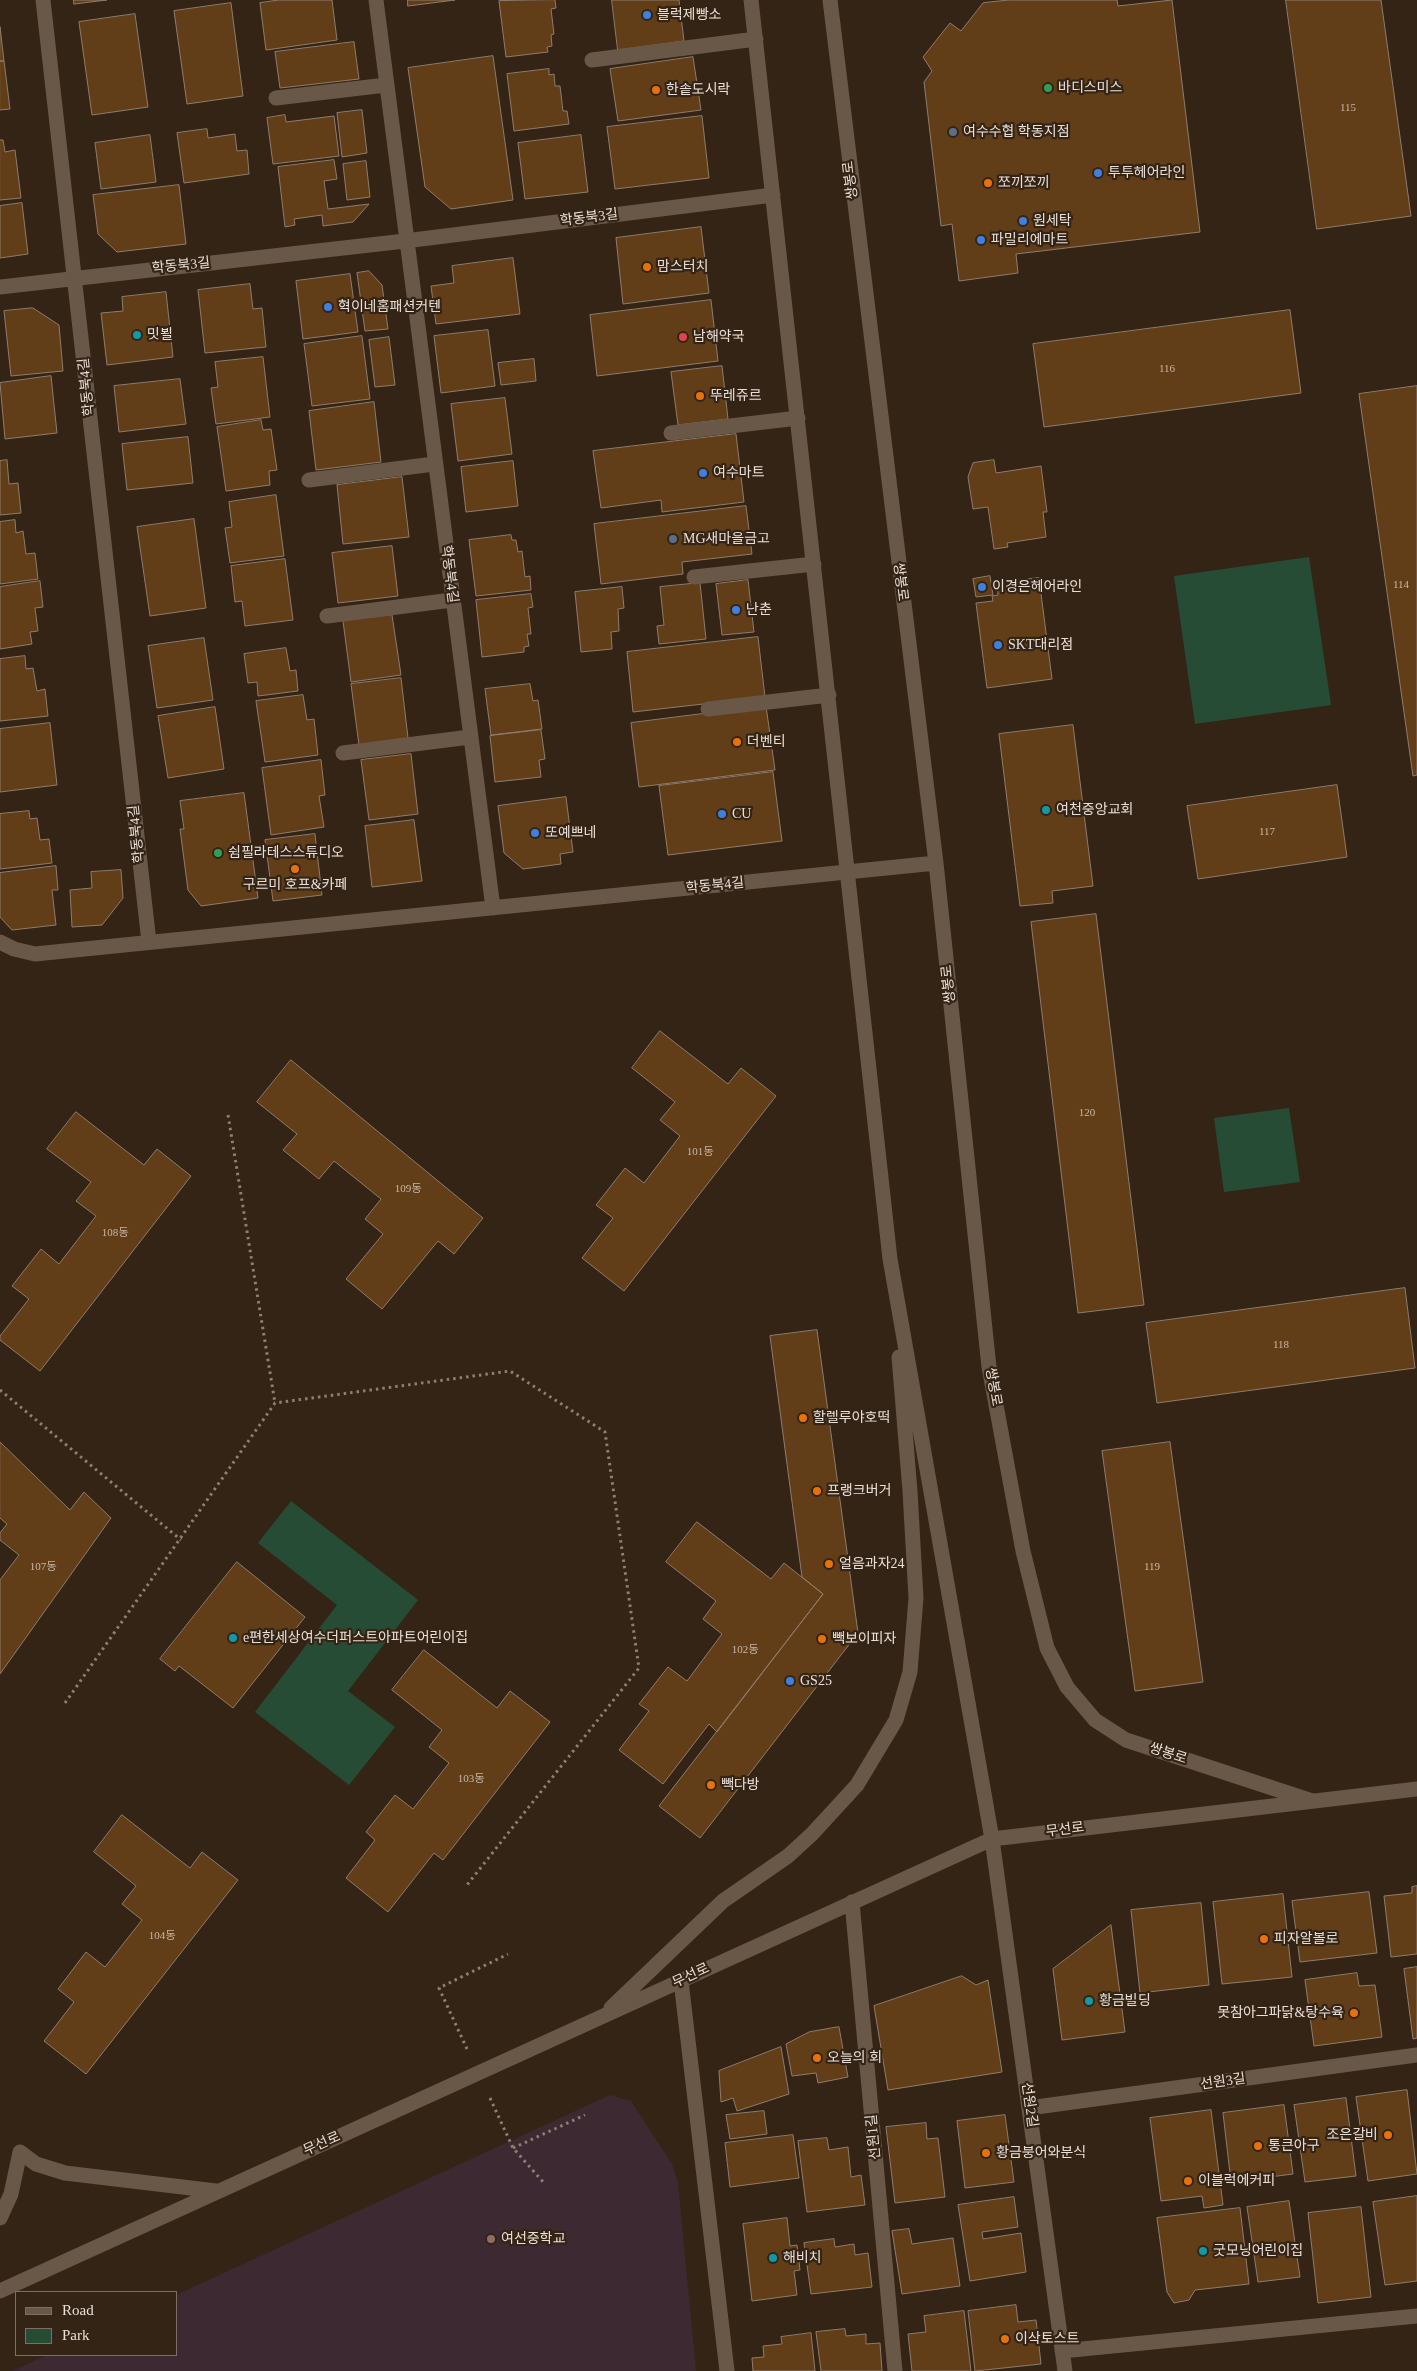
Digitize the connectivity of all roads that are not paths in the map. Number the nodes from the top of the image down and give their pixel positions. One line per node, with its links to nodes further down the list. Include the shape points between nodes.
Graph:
1 (43, 0): 11 (street)
2 (376, 0): 7 (street)
3 (751, 0): 5 (street)
4 (830, 0): 25 (street, 쌍봉로)
5 (756, 39): 6 (street); 9 (street)
6 (592, 60)
7 (386, 85): 8 (street); 10 (street)
8 (276, 98)
9 (774, 195): 10 (street, 학동북3길); 13 (street)
10 (405, 241): 11 (street, 학동북3길); 15 (street, 학동북4길)
11 (75, 278): 12 (street, 학동북3길); 29 (street, 학동북4길)
12 (0, 287)
13 (798, 418): 14 (street); 17 (street)
14 (671, 433)
15 (434, 464): 16 (street); 19 (street, 학동북4길)
16 (309, 480)
17 (814, 564): 18 (street); 21 (street)
18 (694, 577)
19 (452, 600): 20 (street); 23 (street, 학동북4길)
20 (327, 616)
21 (829, 695): 22 (street); 26 (street)
22 (708, 709)
23 (470, 736): 24 (street); 27 (street, 학동북4길)
24 (343, 753)
25 (936, 863): 26 (street, 학동북4길); 32 (street, 쌍봉로, via 989,1367 1023,1551 1047,1648 1067,1686 1095,1720 1126,1740)
26 (849, 873): 27 (street, 학동북4길); 30 (street)
27 (493, 908): 29 (street, 학동북4길)
28 (0, 942): 29 (street, 학동북4길, via 35,954)
29 (149, 942)
30 (890, 1259): 33 (street); 36 (street, via 916,1598 910,1672 896,1720 857,1785 812,1834 788,1856 723,1901)
31 (1417, 1789): 32 (street, 무선로)
32 (1312, 1801): 33 (street, 무선로)
33 (992, 1839): 34 (street, 무선로); 38 (street, 선원2길)
34 (852, 1902): 35 (street, 무선로); 45 (street, 선원1길)
35 (681, 1980): 36 (street, 무선로); 44 (street)
36 (602, 2017): 39 (street, 무선로)
37 (1417, 2056): 38 (street, 선원3길)
38 (1029, 2108): 43 (street, 선원2길)
39 (218, 2192): 40 (street, via 49,2170 20,2152 10,2194); 41 (street, 무선로)
40 (0, 2218)
41 (0, 2291)
42 (1417, 2316): 43 (street)
43 (1062, 2351): 46 (street, 선원2길)
44 (727, 2371)
45 (895, 2371)
46 (1065, 2371)

